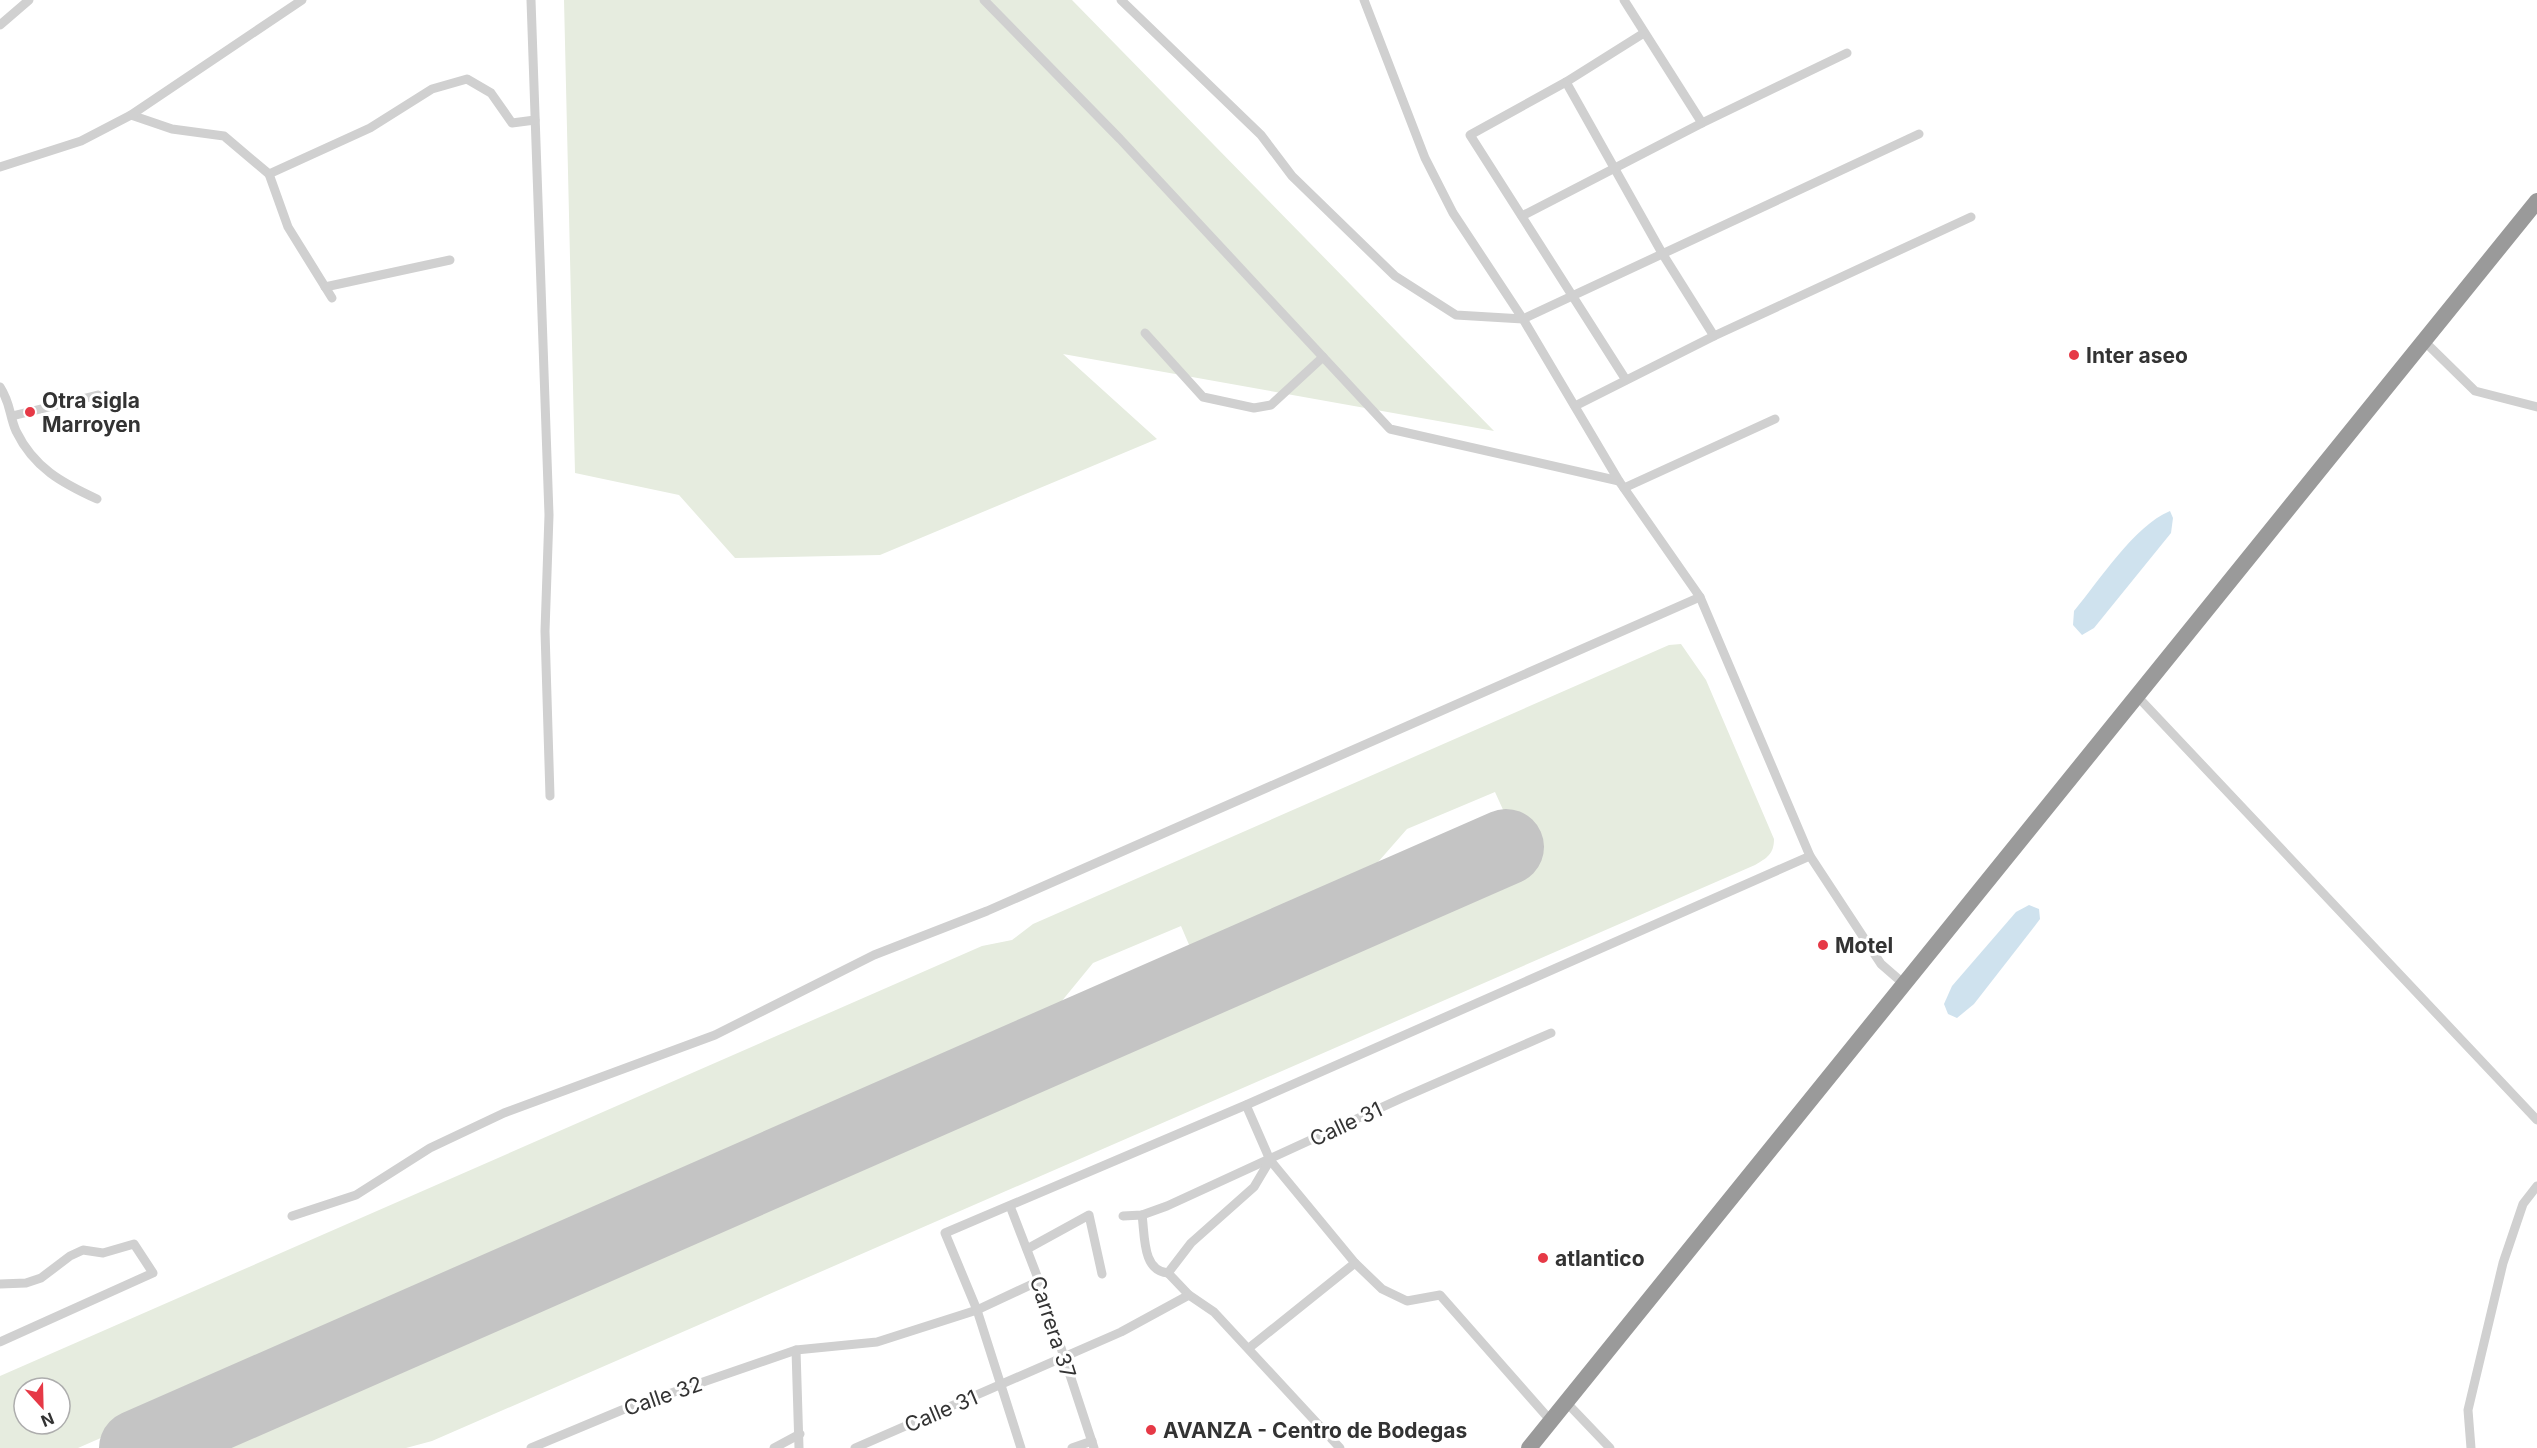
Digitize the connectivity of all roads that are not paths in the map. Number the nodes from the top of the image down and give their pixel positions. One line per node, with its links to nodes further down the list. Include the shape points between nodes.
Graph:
1 (29, 0): 8 (street)
2 (303, 0): 12 (street)
3 (531, 0): 13 (street)
4 (984, 0): 31 (street)
5 (1121, 0): 27 (street, via 1261,135 1292,176 1395,276 1456,315)
6 (1364, 0): 27 (street, via 1425,158 1453,213)
7 (1624, 0): 9 (street)
8 (0, 25)
9 (1644, 33): 11 (street); 14 (street)
10 (1847, 53): 14 (street)
11 (1566, 82): 17 (street); 20 (street, via 1470,135)
12 (131, 115): 16 (street, via 81,141); 18 (street, via 172,129 224,136)
13 (535, 120): 18 (street, via 512,123 490,93 467,79 432,89 370,128); 43 (street, via 549,515 545,631)
14 (1702, 123): 17 (street)
15 (1919, 134): 22 (street)
16 (0, 167)
17 (1614, 170): 20 (street); 22 (street)
18 (269, 174): 24 (street, via 288,227)
19 (2537, 201): 30 (highway)
20 (1522, 216): 25 (street)
21 (1971, 217): 29 (street)
22 (1662, 253): 25 (street); 29 (street)
23 (450, 260): 24 (street)
24 (325, 287): 26 (street)
25 (1571, 296): 27 (street); 32 (street)
26 (332, 298)
27 (1523, 320): 35 (street)
28 (1145, 333): 31 (street, via 1203,397 1254,408 1270,405)
29 (1713, 336): 32 (street)
30 (2424, 342): 36 (street, via 2475,391); 42 (highway)
31 (1323, 357): 39 (street, via 1390,429)
32 (1626, 380): 35 (street)
33 (0, 387): 37 (street)
34 (98, 395): 37 (street)
35 (1575, 406): 39 (street)
36 (2537, 407)
37 (12, 416): 40 (street, via 15,429 32,456 59,481)
38 (1775, 419): 39 (street)
39 (1622, 485): 41 (street)
40 (97, 500)
41 (1700, 597): 44 (street); 53 (street, via 987,911 874,954 715,1035 504,1113 430,1148 356,1195)
42 (2137, 696): 45 (highway); 48 (street)
43 (550, 796)
44 (1810, 856): 45 (street, via 1881,964); 47 (street)
45 (1904, 984): 68 (highway)
46 (1551, 1033): 49 (street, Calle 31)
47 (1246, 1105): 49 (street); 51 (street)
48 (2537, 1120)
49 (1270, 1160): 52 (street, Calle 31); 56 (street); 57 (street, via 1254,1187 1191,1243)
50 (2537, 1186): 81 (street, via 2523,1204 2503,1263 2468,1410)
51 (1010, 1206): 55 (street, Carrera 37); 62 (street, via 945,1233)
52 (1142, 1215): 54 (street, Calle 31); 57 (street, via 1148,1257 1154,1268)
53 (292, 1216)
54 (1123, 1216)
55 (1027, 1249): 58 (street, via 1089,1215); 59 (street, Carrera 37)
56 (1355, 1263): 64 (street); 69 (street, via 1382,1289 1407,1301 1440,1295)
57 (1168, 1273): 61 (street)
58 (1102, 1274)
59 (1039, 1281): 62 (street, Calle 32); 66 (street, Carrera 37)
60 (0, 1284): 63 (street, via 41,1278 83,1250 103,1253 134,1244 153,1273)
61 (1189, 1295): 64 (street, via 1214,1312); 66 (street, Calle 31)
62 (977, 1310): 65 (street, Calle 32, via 877,1342); 67 (street)
63 (0, 1342)
64 (1249, 1348): 78 (street)
65 (796, 1350): 70 (street); 72 (street, Calle 32, via 621,1410)
66 (1063, 1358): 67 (street, Calle 31); 71 (street, Carrera 37)
67 (1001, 1384): 75 (street, Calle 31); 76 (street)
68 (1566, 1402): 69 (highway); 80 (street)
69 (1551, 1421): 79 (highway)
70 (800, 1434): 73 (street); 74 (street)
71 (1093, 1444): 77 (street)
72 (531, 1448)
73 (774, 1448)
74 (799, 1448)
75 (855, 1448)
76 (1021, 1448)
77 (1072, 1448)
78 (1340, 1448)
79 (1529, 1448)
80 (1610, 1448)
81 (2471, 1448)

